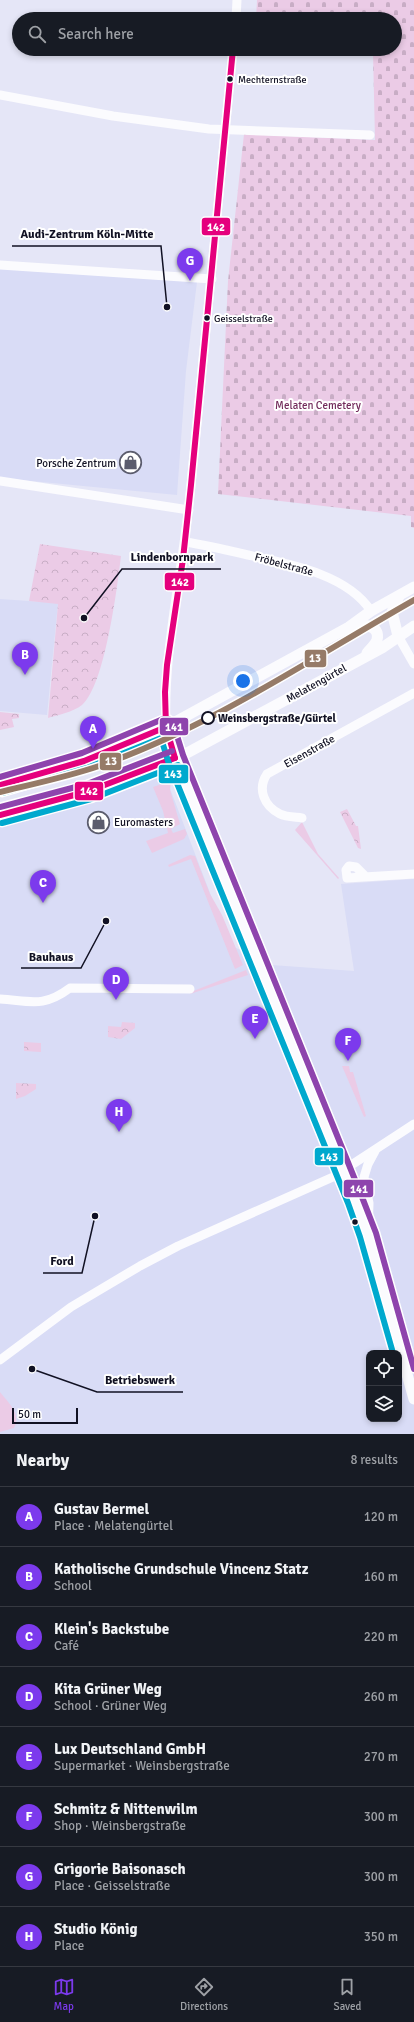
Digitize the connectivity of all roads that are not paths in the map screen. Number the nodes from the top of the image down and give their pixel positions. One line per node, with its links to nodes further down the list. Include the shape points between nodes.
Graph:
1 (237, 0): 2 (street)
2 (236, 12)
3 (232, 56): 5 (street)
4 (0, 95): 5 (street, via 113,116)
5 (226, 130): 6 (street); 8 (street)
6 (370, 135)
7 (0, 265): 8 (street)
8 (212, 280): 10 (street)
9 (0, 481): 10 (street)
10 (189, 510): 11 (street)
11 (185, 542): 14 (street, Fröbelstraße, via 298,566 345,587 364,601); 21 (street, via 167,664)
12 (414, 587): 13 (main road, Melatengürtel)
13 (400, 596): 14 (main road, Melatengürtel); 17 (main road, via 392,612)
14 (371, 611): 16 (main road, Melatengürtel)
15 (414, 626): 17 (main road, Melatengürtel)
16 (349, 627): 18 (main road, Melatengürtel, via 365,624 377,632 376,642); 21 (main road, Melatengürtel)
17 (398, 636): 18 (main road, Melatengürtel); 19 (street)
18 (364, 657): 22 (main road, Melatengürtel)
19 (414, 664)
20 (414, 694): 25 (street, Eisenstraße, via 267,774 261,791 270,806 281,815)
21 (166, 727): 22 (main road); 23 (main road, Melatengürtel, via 92,760 36,777)
22 (175, 758): 24 (main road, Melatengürtel, via 100,787); 32 (main road)
23 (0, 784)
24 (0, 815)
25 (302, 818)
26 (414, 874): 27 (street)
27 (366, 877)
28 (190, 989): 29 (street, via 70,988 56,998 44,1002)
29 (0, 999)
30 (414, 1124): 31 (street)
31 (376, 1150): 32 (street); 33 (street, via 364,1177 369,1203)
32 (344, 1171): 33 (main road); 34 (street, via 178,1246 140,1266 71,1307)
33 (368, 1235): 35 (main road)
34 (0, 1360)
35 (414, 1398)

